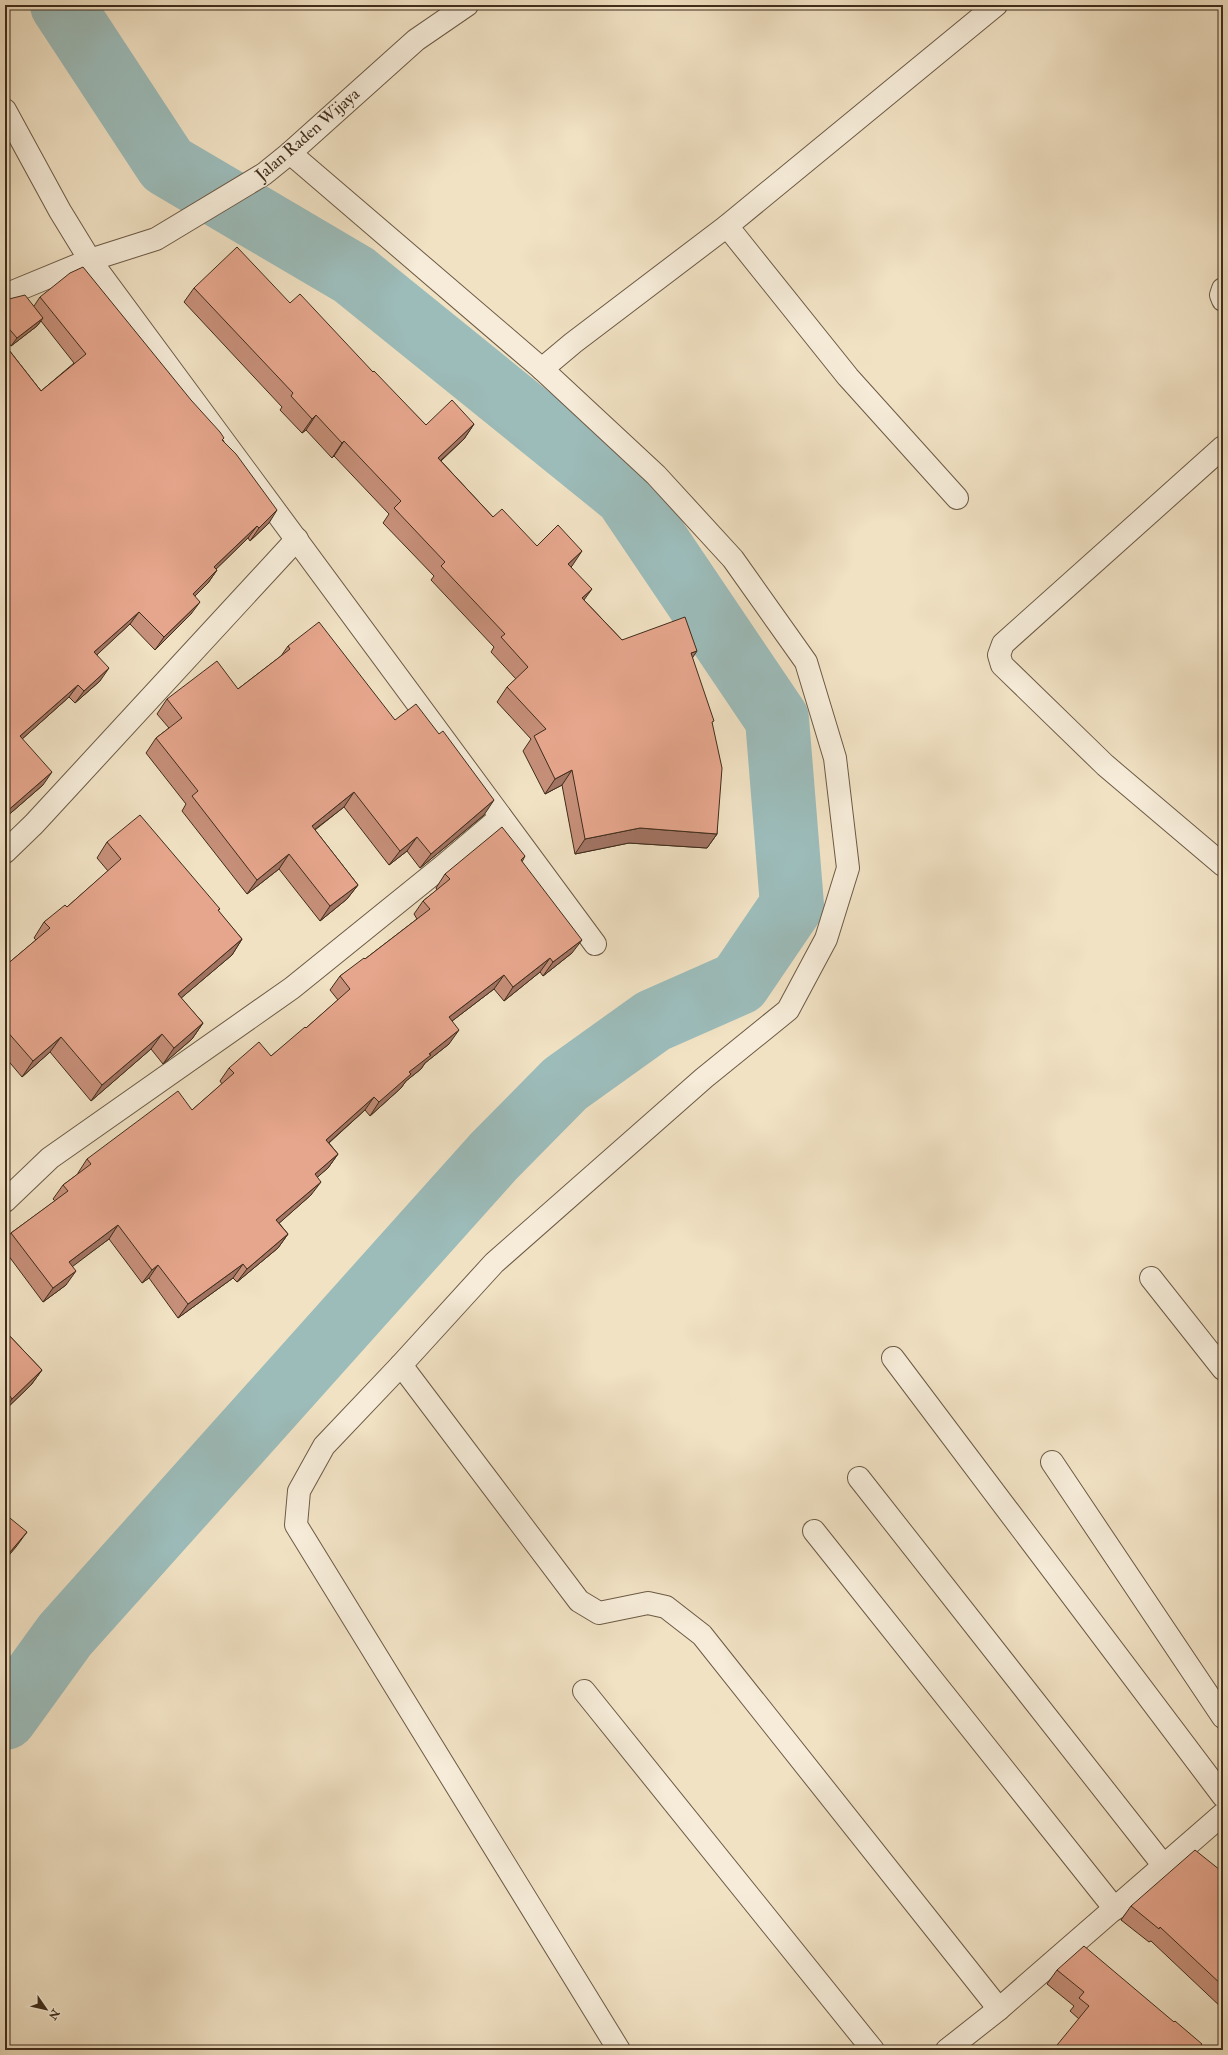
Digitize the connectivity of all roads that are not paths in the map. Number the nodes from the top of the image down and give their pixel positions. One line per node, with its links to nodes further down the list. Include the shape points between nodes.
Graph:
1 (467, 5): 4 (street, Jalan Raden Wijaya, via 416,40)
2 (996, 5): 5 (street)
3 (5, 110): 6 (street)
4 (290, 153): 6 (street, Jalan Raden Wijaya, via 264,174 156,238); 10 (street)
5 (727, 226): 10 (street); 12 (street, via 848,376)
6 (90, 260): 8 (street, Jalan Raden Wijaya); 13 (street)
7 (1223, 290): 9 (street)
8 (5, 295)
9 (1223, 300)
10 (542, 369): 21 (street, via 656,475 733,559 806,662 835,758 848,868 826,939 788,1010 704,1078 494,1263)
11 (1223, 447): 16 (street, via 1003,644 999,656 1002,665 1105,765)
12 (957, 498)
13 (297, 539): 14 (street); 15 (street, via 34,824)
14 (502, 817): 17 (street); 18 (street, via 292,988 50,1158)
15 (5, 852)
16 (1223, 865)
17 (595, 944)
18 (5, 1201)
19 (1152, 1278): 22 (street)
20 (893, 1358): 28 (street)
21 (401, 1365): 32 (street, via 580,1601 599,1612 648,1603 666,1607 702,1635); 33 (street, via 324,1446 300,1491 296,1525)
22 (1223, 1369)
23 (1052, 1462): 27 (street)
24 (859, 1478): 30 (street)
25 (814, 1531): 31 (street)
26 (584, 1691): 34 (street)
27 (1223, 1717)
28 (1223, 1796)
29 (1223, 1814): 30 (street)
30 (1164, 1866): 31 (street)
31 (1115, 1909): 32 (street)
32 (999, 2009): 35 (street)
33 (620, 2050)
34 (873, 2050)
35 (947, 2050)

